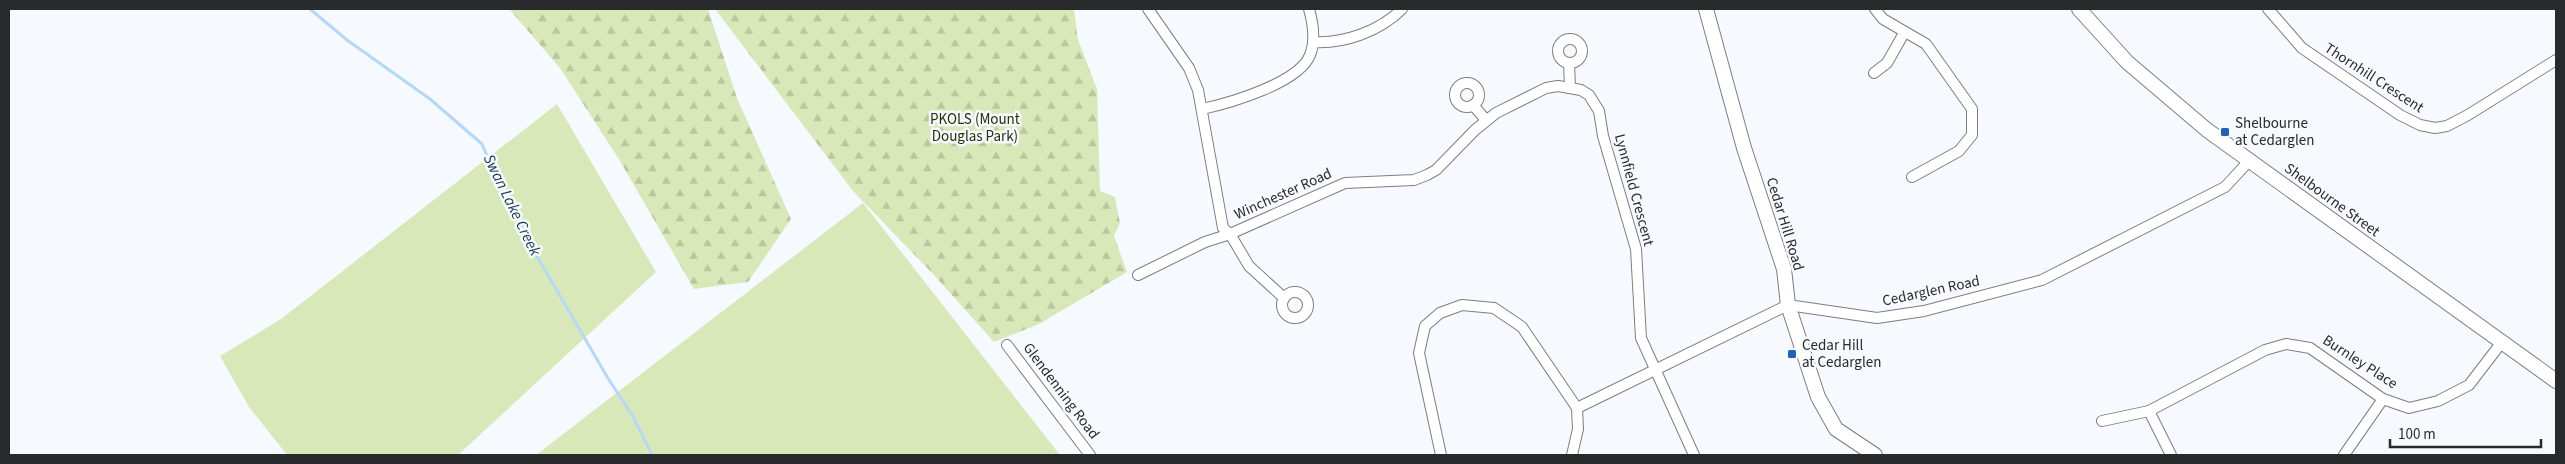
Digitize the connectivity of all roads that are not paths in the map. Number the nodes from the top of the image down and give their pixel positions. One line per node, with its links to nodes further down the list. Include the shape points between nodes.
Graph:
1 (1148, 9): 15 (street, via 1189,68)
2 (1309, 9): 9 (street)
3 (1402, 9): 9 (street, via 1380,25 1355,36 1341,41)
4 (1706, 9): 22 (main road, Cedar Hill Road, via 1744,148 1784,269)
5 (1875, 9): 8 (street, via 1883,19)
6 (2079, 9): 17 (main road, Shelbourne Street, via 2127,62 2166,97)
7 (2268, 9): 10 (street, Thornhill Crescent, via 2302,48 2400,115 2435,128 2447,126 2468,115)
8 (1904, 33): 12 (street, via 1888,63); 18 (street, via 1926,44 1972,109 1972,135 1960,151)
9 (1313, 42): 15 (street, via 1306,64 1296,73 1234,102)
10 (2556, 60)
11 (1570, 63): 13 (street)
12 (1874, 73)
13 (1570, 88): 16 (street, Winchester Road, via 1546,88); 25 (street, Lynnfield Crescent, via 1589,95 1599,111 1603,136 1636,249 1641,338)
14 (1473, 105): 16 (street)
15 (1202, 109): 19 (street, via 1223,228)
16 (1486, 120): 19 (street, Winchester Road, via 1427,175 1414,180 1345,183)
17 (2250, 160): 22 (street, Cedarglen Road, via 2225,187 2042,280 1924,311 1877,318); 23 (main road, Shelbourne Street)
18 (1912, 177)
19 (1230, 234): 20 (street, Winchester Road, via 1205,242); 21 (street, via 1249,266)
20 (1138, 275)
21 (1284, 298)
22 (1788, 305): 25 (street); 35 (main road, Cedar Hill Road, via 1827,416 1848,438)
23 (2502, 342): 26 (main road, Shelbourne Street); 27 (street, Burnley Place, via 2469,385 2438,401 2409,408)
24 (1007, 345): 31 (street, Glendenning Road)
25 (1654, 371): 28 (street); 34 (street, Lynnfield Crescent)
26 (2556, 381)
27 (2383, 399): 29 (street, Burnley Place, via 2310,348 2286,344 2265,350); 37 (street)
28 (1577, 408): 32 (street, via 1522,327 1494,308 1462,305 1440,313 1425,326 1419,354); 33 (street, via 1578,429)
29 (2149, 411): 30 (street, Burnley Place); 36 (street)
30 (2102, 422)
31 (1090, 455)
32 (1441, 455)
33 (1572, 455)
34 (1694, 455)
35 (1875, 455)
36 (2171, 455)
37 (2344, 455)

